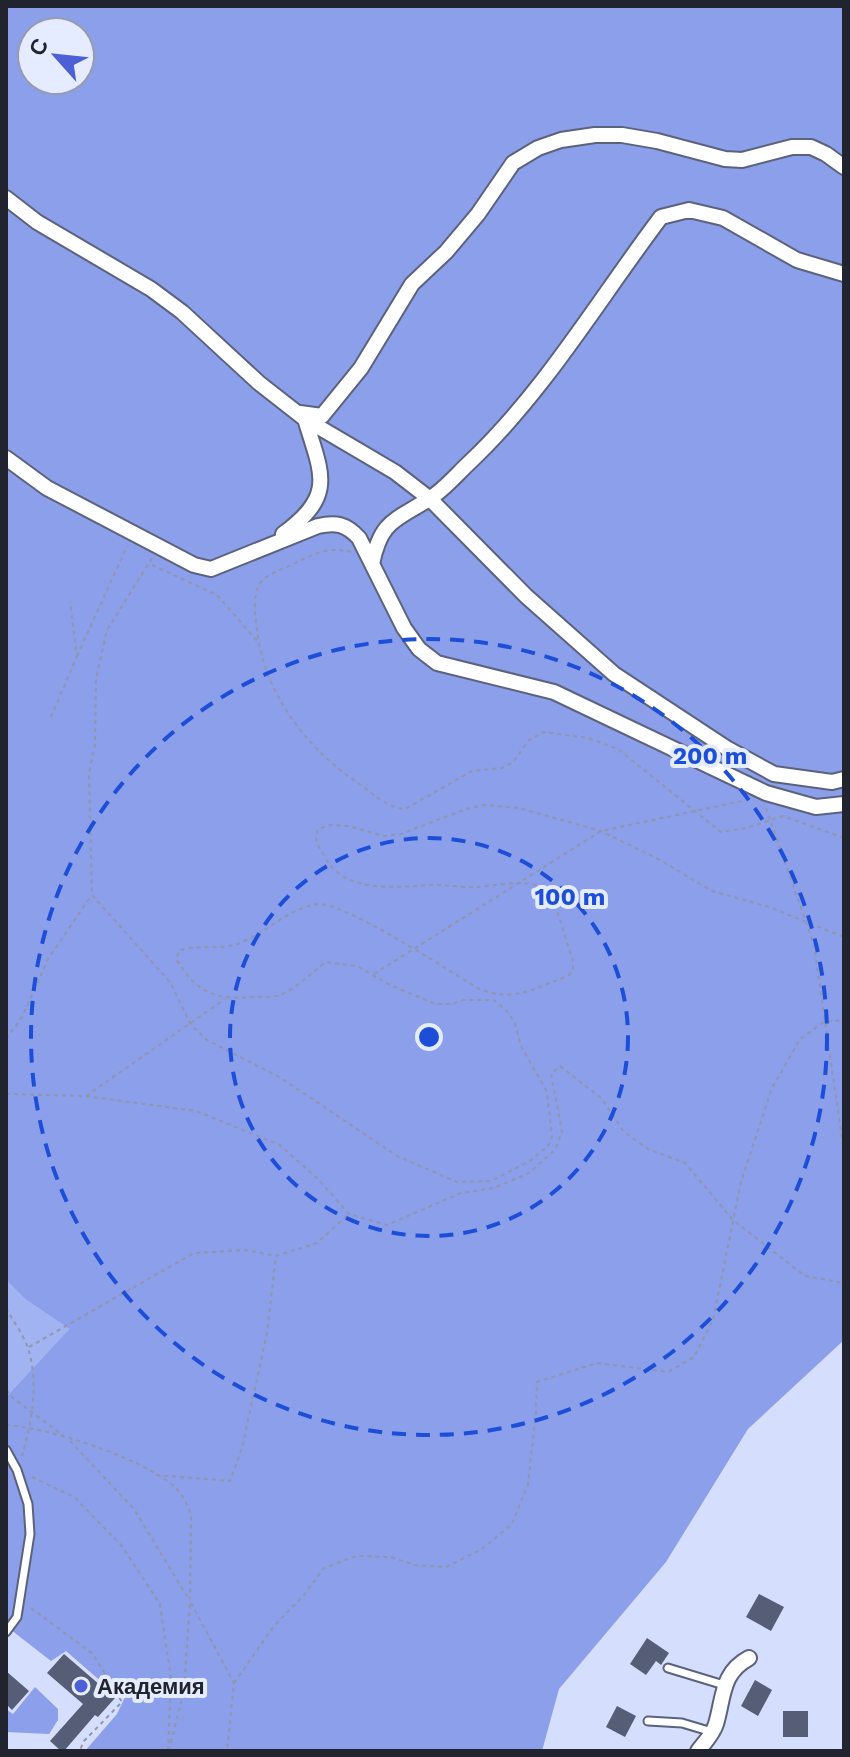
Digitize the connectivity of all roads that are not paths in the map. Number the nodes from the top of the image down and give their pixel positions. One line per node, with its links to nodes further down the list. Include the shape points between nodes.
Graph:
1 (844, 167): 4 (street, via 811,147 725,159 622,135 572,138 538,148 513,163 478,214 412,284 361,368 322,416)
2 (6, 198): 4 (street, via 162,296)
3 (844, 274): 6 (street, via 797,260 723,218 689,210 661,217 519,410)
4 (302, 416): 6 (street); 7 (street, via 322,473 319,491 306,517)
5 (6, 458): 7 (street, via 47,488 194,565 211,569)
6 (430, 499): 8 (street, via 389,522 376,543); 9 (street, via 526,596 614,674 774,774)
7 (270, 544): 8 (street, via 334,522 359,538)
8 (372, 564): 10 (street, via 404,628 437,663 554,692 765,798 816,807)
9 (844, 779)
10 (844, 804)
11 (6, 1450): 12 (lane, via 28,1504 30,1534 17,1617)
12 (6, 1632)
13 (749, 1658): 15 (street, via 731,1671)
14 (668, 1668): 15 (lane)
15 (724, 1685): 17 (street)
16 (648, 1721): 17 (lane)
17 (713, 1732): 18 (street)
18 (698, 1751)

